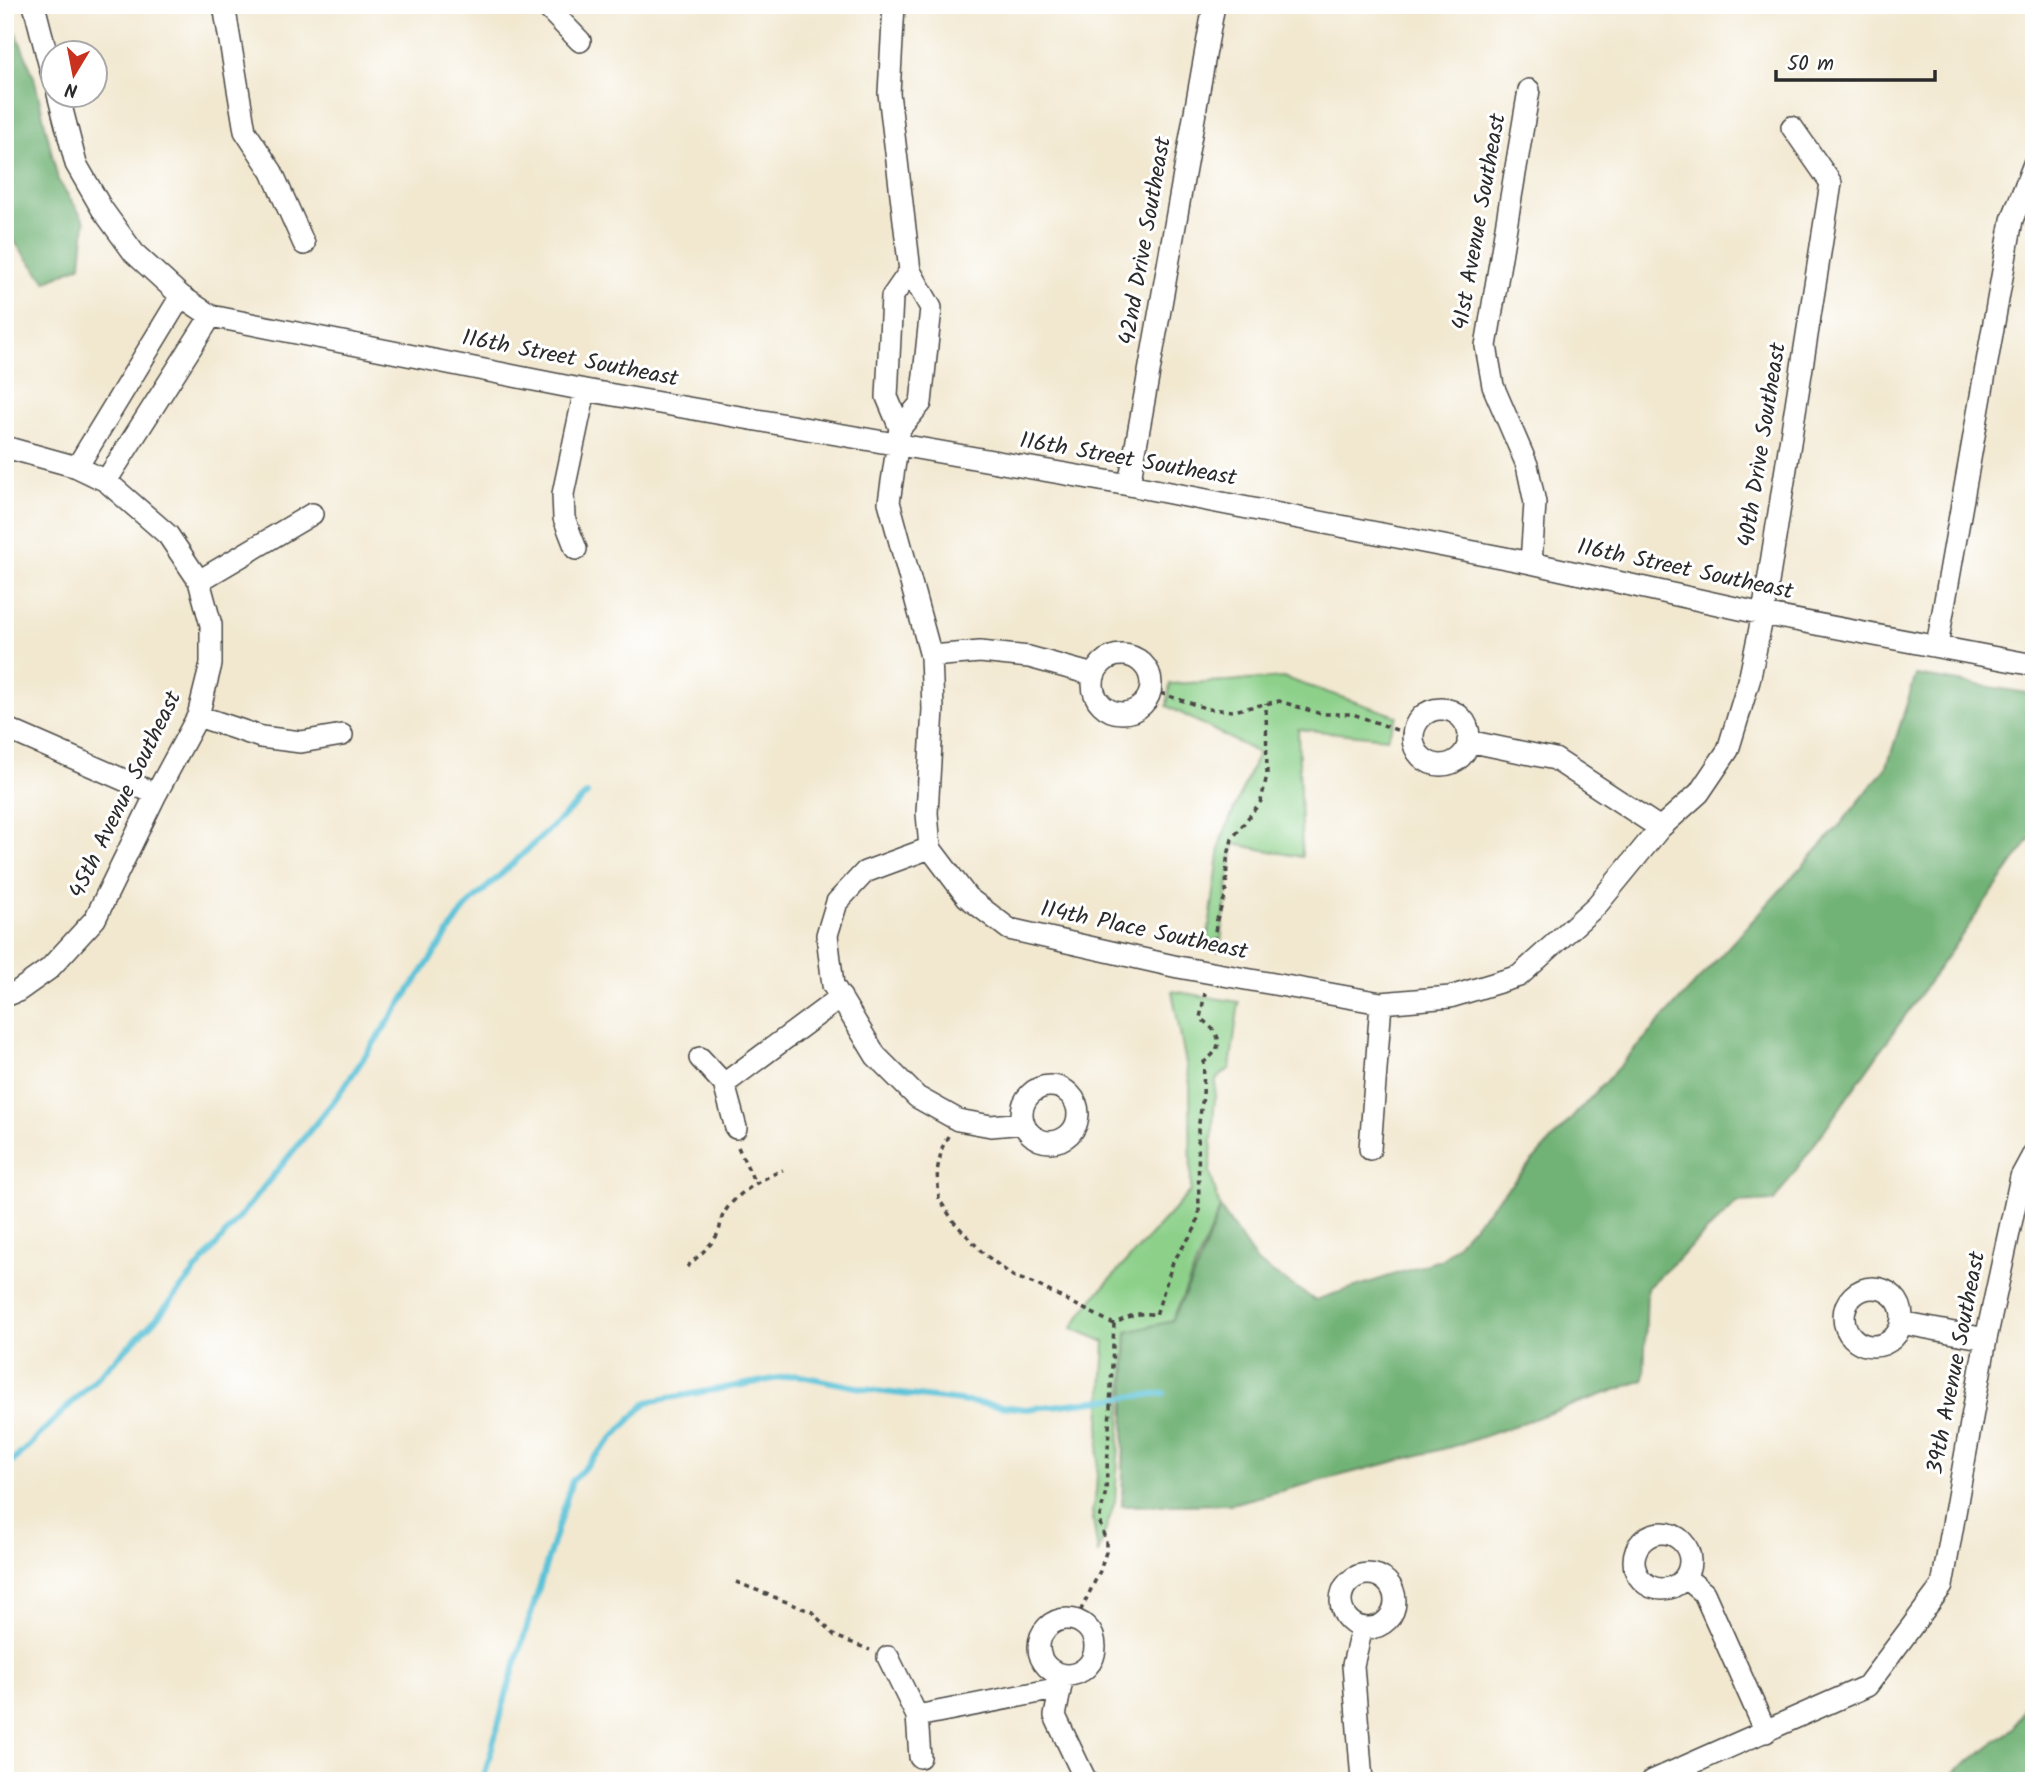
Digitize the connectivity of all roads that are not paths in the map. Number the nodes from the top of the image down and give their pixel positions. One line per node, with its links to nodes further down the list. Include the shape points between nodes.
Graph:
1 (34, 5): 6 (street)
2 (224, 5): 12 (street, via 245,131 272,172)
3 (545, 5): 7 (street)
4 (894, 5): 13 (street, via 889,93)
5 (1214, 5): 21 (street, 42nd Drive Southeast)
6 (42, 38)
7 (580, 41)
8 (1528, 90): 24 (street, 41st Avenue Southeast, via 1486,346 1493,386 1527,465 1535,503)
9 (62, 108): 14 (street, via 76,164 102,209 134,253)
10 (1792, 127): 26 (street, 40th Drive Southeast, via 1831,183)
11 (2034, 164): 27 (street, via 2012,220)
12 (304, 244)
13 (910, 271): 17 (street, via 892,297 887,397); 17 (street, via 931,308 921,403)
14 (181, 296): 15 (street); 19 (street)
15 (211, 316): 16 (street, 116th Street Southeast); 20 (street)
16 (584, 390): 17 (street, 116th Street Southeast); 23 (street, via 564,494 564,518)
17 (899, 437): 21 (street, 116th Street Southeast); 28 (street, via 889,502)
18 (5, 447): 19 (street, 45th Avenue Southeast)
19 (77, 467): 20 (street, 45th Avenue Southeast)
20 (106, 481): 25 (street, 45th Avenue Southeast, via 168,535)
21 (1129, 485): 24 (street, 116th Street Southeast)
22 (312, 514): 25 (street)
23 (576, 549)
24 (1531, 563): 26 (street, 116th Street Southeast)
25 (199, 581): 31 (street, 45th Avenue Southeast, via 211,625 211,664)
26 (1763, 614): 27 (street, 116th Street Southeast); 36 (street, 40th Drive Southeast, via 1728,750 1699,793)
27 (1937, 646): 29 (street, 116th Street Southeast)
28 (931, 656): 30 (street, via 980,652 1028,657); 37 (street)
29 (2034, 665)
30 (1094, 675): 30 (street, via 1108,659 1130,656 1147,669 1151,690 1139,708 1114,712 1097,699)
31 (198, 716): 33 (street, via 261,737 301,743); 35 (street, 45th Avenue Southeast)
32 (5, 728): 35 (street)
33 (342, 735)
34 (1468, 741): 34 (street, via 1460,757 1438,765 1420,755 1413,736 1424,715 1444,709 1462,719); 36 (street, via 1555,759)
35 (156, 794): 38 (street, 45th Avenue Southeast, via 95,919 49,969)
36 (1660, 828): 40 (street, 40th Drive Southeast, via 1597,905 1519,976 1450,997)
37 (930, 848): 39 (street, via 865,872 837,902 827,935 834,985); 40 (street, 114th Place Southeast, via 967,897 1009,929)
38 (5, 996)
39 (841, 997): 42 (street); 43 (street, via 876,1056 916,1097 958,1120 991,1126)
40 (1381, 1003): 45 (street)
41 (700, 1058): 42 (street)
42 (724, 1084): 44 (street)
43 (1024, 1123)
44 (736, 1128)
45 (1370, 1149)
46 (2034, 1153): 48 (street, 39th Avenue Southeast, via 2021,1177)
47 (1902, 1323): 48 (street)
48 (1986, 1339): 54 (street, 39th Avenue Southeast, via 1942,1586 1867,1686)
49 (1685, 1577): 54 (street, via 1704,1593)
50 (1362, 1628): 57 (street, via 1353,1665)
51 (888, 1657): 53 (street)
52 (1062, 1681): 52 (street, via 1043,1661 1040,1640 1055,1622 1076,1620 1092,1633 1095,1653 1083,1670); 53 (street); 56 (street, via 1055,1716)
53 (917, 1716): 55 (street)
54 (1766, 1732): 58 (street)
55 (920, 1757)
56 (1086, 1781)
57 (1362, 1781)
58 (1652, 1781)

